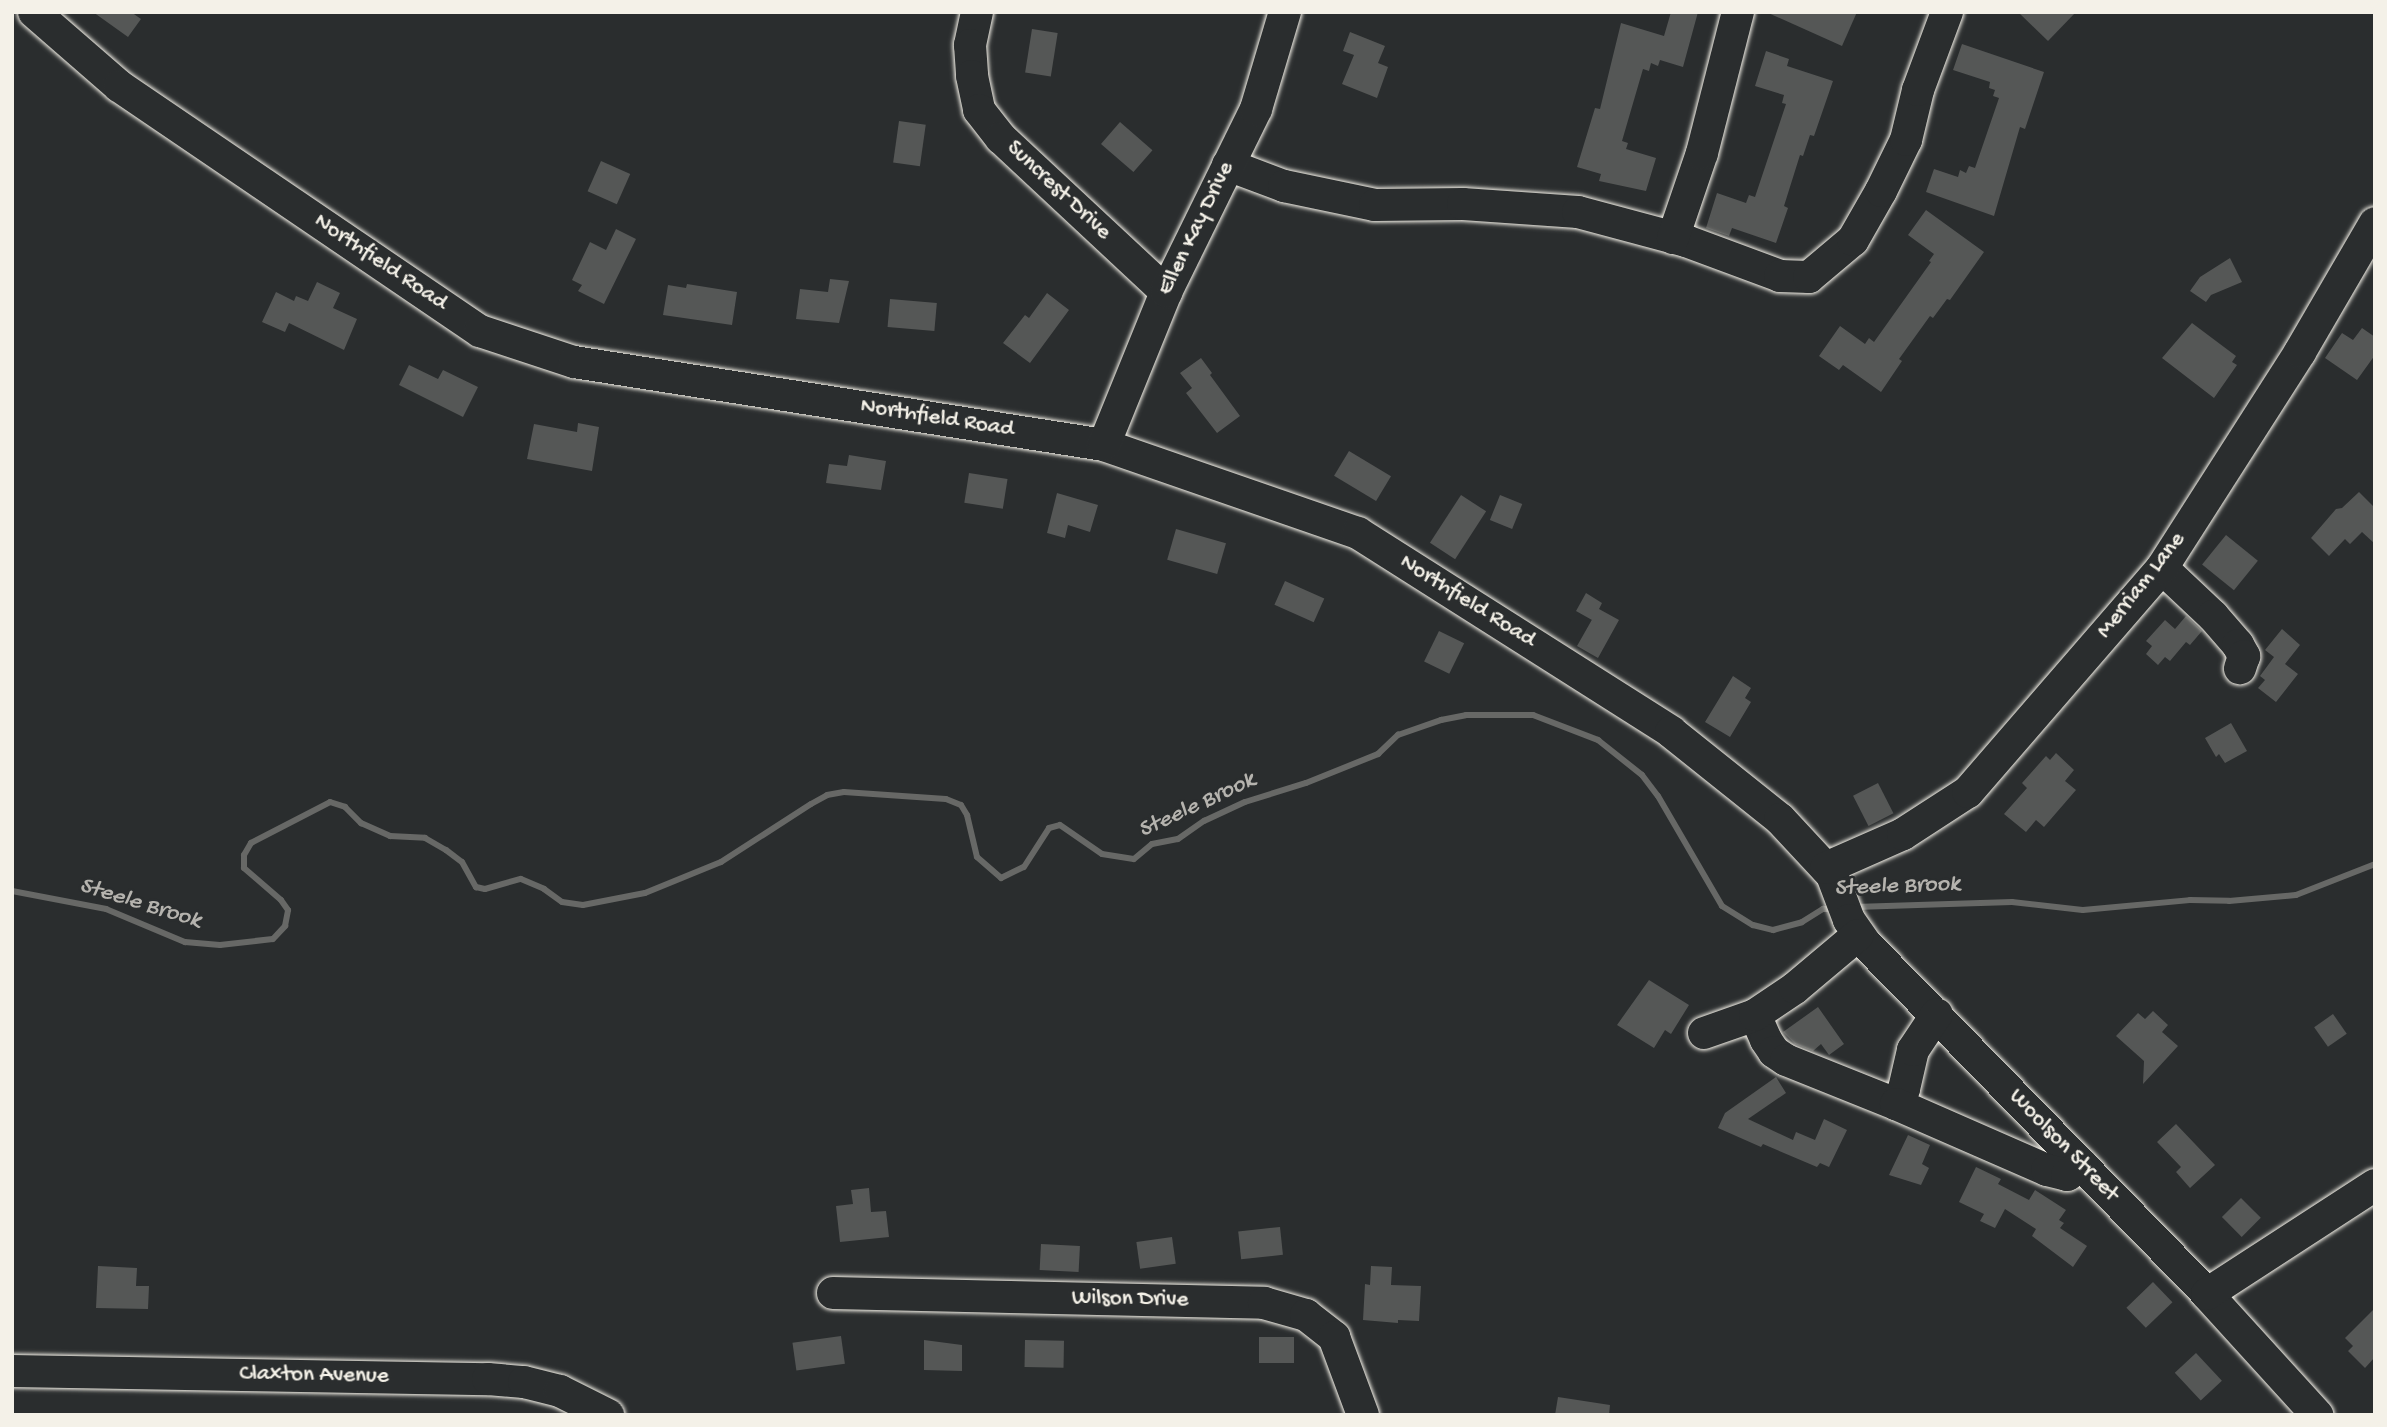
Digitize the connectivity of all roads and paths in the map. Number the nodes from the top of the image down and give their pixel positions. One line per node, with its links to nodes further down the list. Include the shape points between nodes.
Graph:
1 (34, 12): 10 (street, Northfield Road, via 119,86 480,331 574,362)
2 (977, 12): 9 (street, Suncrest Drive, via 970,45 979,110 1001,138)
3 (1285, 12): 6 (street, Ellen Kay Drive, via 1256,109)
4 (1738, 12): 8 (street, via 1702,153)
5 (1947, 12): 8 (street, via 1918,90 1906,140 1881,191 1853,240 1809,277 1780,276)
6 (1228, 165): 8 (street, via 1284,186 1376,205 1463,204 1578,212); 9 (street, Ellen Kay Drive)
7 (2375, 223): 11 (street, Merriam Lane, via 2300,352)
8 (1673, 238)
9 (1166, 292): 10 (street, Ellen Kay Drive)
10 (1104, 445): 13 (street, Northfield Road, via 1358,533 1671,732 1780,819)
11 (2162, 568): 12 (street, via 2238,645 2244,656); 13 (street, Merriam Lane, via 1968,792)
12 (2240, 668)
13 (1832, 877): 14 (street, Woolson Street)
14 (1853, 926): 15 (street, Woolson Street); 16 (street, via 1795,988)
15 (1937, 1014): 18 (street, via 1913,1049); 19 (street, Woolson Street)
16 (1755, 1015): 17 (street); 18 (street, via 1774,1052 1786,1060)
17 (1704, 1033)
18 (1896, 1104): 19 (street, via 2047,1170 2067,1175)
19 (2082, 1165): 22 (street, Woolson Street)
20 (2375, 1185): 22 (street)
21 (832, 1293): 25 (street, Wilson Drive, via 1264,1303 1306,1315 1335,1337)
22 (2207, 1294): 26 (street, Woolson Street)
23 (12, 1371): 24 (street, Claxton Avenue, via 488,1379 560,1391)
24 (608, 1415)
25 (1363, 1415)
26 (2317, 1415)

